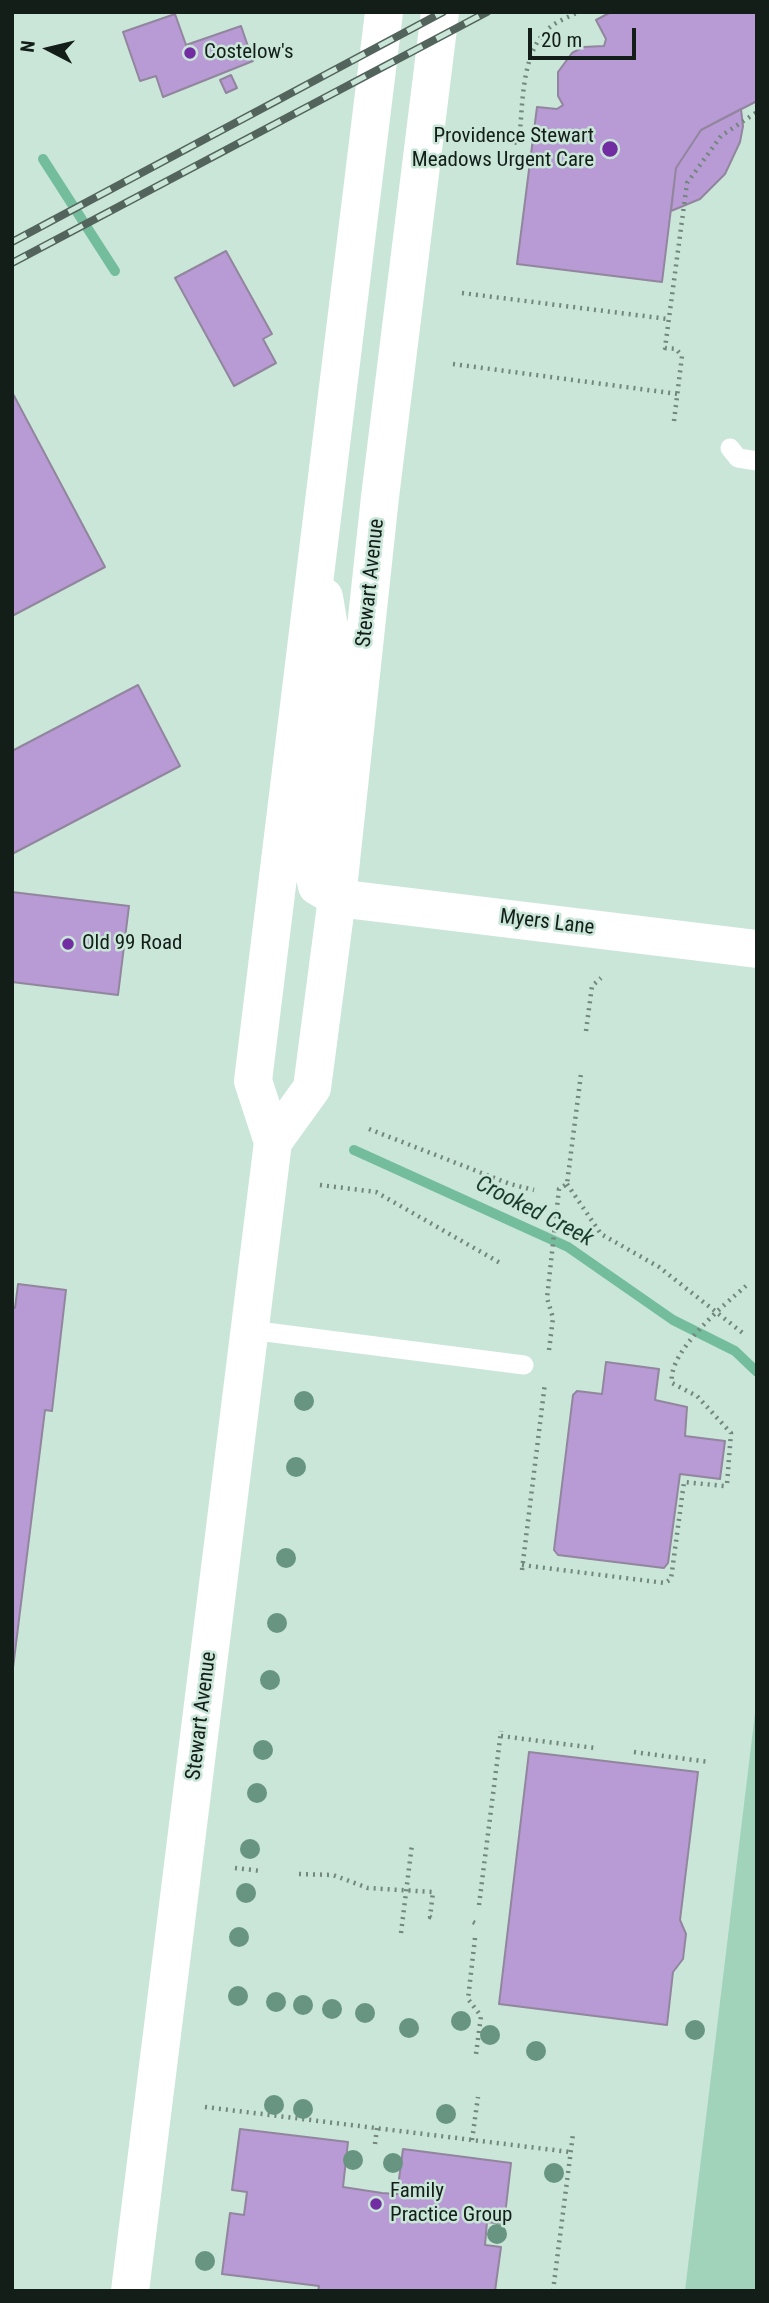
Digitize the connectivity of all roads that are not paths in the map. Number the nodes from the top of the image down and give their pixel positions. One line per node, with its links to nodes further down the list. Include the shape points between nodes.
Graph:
1 (384, 12): 5 (main road, Stewart Avenue)
2 (440, 12): 6 (main road, Stewart Avenue, via 380,497)
3 (730, 448): 4 (lane, via 738,458)
4 (757, 461)
5 (317, 554): 6 (main road, via 335,663 312,864 317,886); 8 (main road, Stewart Avenue, via 253,1081)
6 (337, 898): 7 (main road, Myers Lane); 8 (main road, Stewart Avenue, via 312,1088)
7 (757, 949)
8 (273, 1142): 9 (main road, Stewart Avenue)
9 (250, 1330): 10 (lane); 11 (main road, Stewart Avenue)
10 (524, 1365)
11 (131, 2291)

